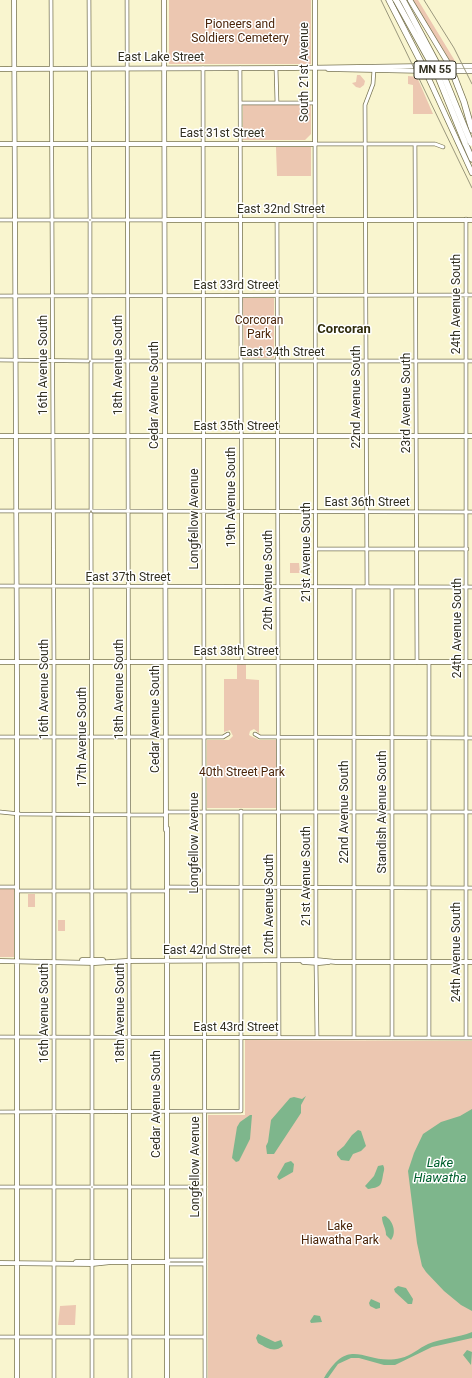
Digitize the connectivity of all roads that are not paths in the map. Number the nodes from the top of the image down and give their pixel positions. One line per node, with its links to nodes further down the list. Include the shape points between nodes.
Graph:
1 (14, 0): 14 (street)
2 (52, 0): 15 (street, 16th Avenue South)
3 (89, 0): 16 (street, 17th Avenue South)
4 (127, 0): 17 (street, 18th Avenue South)
5 (164, 0): 18 (street, Cedar Avenue South)
6 (315, 0): 22 (street, South 21st Avenue)
7 (389, 0): 24 (highway)
8 (396, 0): 43 (highway, MN 55, bridge, via 437,74)
9 (403, 0): 43 (highway, MN 55, bridge, via 445,79)
10 (410, 0): 25 (main road)
11 (374, 66): 23 (street, East Lake Street); 24 (street, East Lake Street); 26 (street, 22nd Avenue South)
12 (472, 66): 25 (main road, East Lake Street)
13 (0, 68): 14 (street, East Lake Street)
14 (14, 68): 15 (street, East Lake Street); 33 (street)
15 (51, 68): 16 (street, East Lake Street); 34 (street, 16th Avenue South)
16 (88, 68): 17 (street, East Lake Street); 35 (street, 17th Avenue South)
17 (126, 68): 18 (street, East Lake Street); 36 (street, 18th Avenue South)
18 (164, 68): 19 (street, East Lake Street); 37 (street, Cedar Avenue South)
19 (202, 68): 20 (street, East Lake Street); 38 (street, Longfellow Avenue)
20 (240, 68): 21 (street, East Lake Street); 28 (street, 19th Avenue South)
21 (276, 68): 22 (street, East Lake Street); 29 (street)
22 (315, 68): 23 (street, East Lake Street); 30 (street, South 21st Avenue)
23 (322, 68): 26 (street, East Lake Street)
24 (424, 68): 25 (main road, East Lake Street); 26 (street, East Lake Street); 46 (main road)
25 (451, 68): 27 (main road, East Lake Street); 31 (highway)
26 (374, 71): 41 (street, 22nd Avenue South, via 373,84 365,105)
27 (472, 71)
28 (240, 103): 29 (street); 39 (street, 19th Avenue South)
29 (277, 103): 30 (street)
30 (314, 103): 40 (street, South 21st Avenue)
31 (472, 130)
32 (0, 144): 33 (street, East 31st Street)
33 (14, 144): 34 (street, East 31st Street); 49 (street)
34 (52, 144): 35 (street, East 31st Street); 50 (street, 16th Avenue South)
35 (89, 144): 36 (street, East 31st Street); 51 (street, 17th Avenue South)
36 (127, 144): 37 (street, East 31st Street); 52 (street, 18th Avenue South)
37 (164, 144): 38 (street, East 31st Street); 53 (street, Cedar Avenue South)
38 (203, 144): 39 (street, East 31st Street); 54 (street, Longfellow Avenue)
39 (240, 144): 40 (street, East 31st Street); 55 (street, 19th Avenue South)
40 (315, 144): 41 (street, East 31st Street); 57 (street, 21st Avenue South)
41 (365, 144): 42 (street, East 31st Street); 58 (street, 22nd Avenue South)
42 (415, 144): 44 (street, East 31st Street, via 437,144); 59 (street, 23rd Avenue South)
43 (469, 144): 45 (highway, MN 55)
44 (443, 147)
45 (472, 159)
46 (472, 173)
47 (470, 219): 59 (street, East 32nd Street); 71 (street, 24th Avenue South)
48 (0, 220): 49 (street, East 32nd Street)
49 (14, 220): 50 (street, East 32nd Street); 60 (street)
50 (52, 220): 51 (street, East 32nd Street); 61 (street, 16th Avenue South)
51 (90, 220): 52 (street, East 32nd Street); 62 (street, 17th Avenue South)
52 (127, 220): 53 (street, East 32nd Street); 63 (street, 18th Avenue South)
53 (165, 220): 54 (street, East 32nd Street); 64 (street, Cedar Avenue South)
54 (203, 220): 55 (street, East 32nd Street); 65 (street, Longfellow Avenue)
55 (240, 220): 56 (street, East 32nd Street); 66 (street, 19th Avenue South)
56 (277, 220): 57 (street, East 32nd Street); 67 (street, 20th Avenue South)
57 (315, 220): 58 (street, East 32nd Street); 68 (street, 21st Avenue South)
58 (365, 220): 59 (street, East 32nd Street); 69 (street, 22nd Avenue South)
59 (416, 220): 70 (street, 23rd Avenue South)
60 (15, 295): 61 (street, East 33rd Street); 73 (street, East 33rd Street); 75 (street)
61 (52, 295): 62 (street, East 33rd Street); 76 (street, 16th Avenue South)
62 (90, 295): 63 (street, East 33rd Street); 77 (street, 17th Avenue South)
63 (127, 295): 64 (street, East 33rd Street); 78 (street, 18th Avenue South)
64 (165, 295): 65 (street, East 33rd Street); 79 (street, Cedar Avenue South)
65 (203, 295): 66 (street, East 33rd Street); 84 (street, Longfellow Avenue)
66 (240, 295): 67 (street, East 33rd Street); 85 (street, 19th Avenue South)
67 (277, 295): 68 (street, East 33rd Street); 86 (street, 20th Avenue South)
68 (315, 295): 69 (street, East 33rd Street); 87 (street, 21st Avenue South)
69 (366, 295): 70 (street, East 33rd Street); 80 (street, 22nd Avenue South)
70 (416, 295): 71 (street, East 33rd Street); 81 (street, 23rd Avenue South)
71 (466, 295): 72 (street, East 33rd Street); 82 (street, 24th Avenue South)
72 (472, 295)
73 (0, 296)
74 (0, 360): 75 (street, East 34th Street)
75 (15, 361): 76 (street, East 34th Street); 89 (street)
76 (53, 361): 77 (street, East 34th Street); 90 (street, 16th Avenue South)
77 (90, 361): 78 (street, East 34th Street); 91 (street, 17th Avenue South)
78 (128, 361): 79 (street, East 34th Street); 92 (street, 18th Avenue South)
79 (165, 361): 84 (street, East 34th Street); 93 (street, Cedar Avenue South)
80 (366, 361): 81 (street, East 34th Street); 87 (street, East 34th Street); 100 (street, 22nd Avenue South)
81 (416, 361): 82 (street, East 34th Street); 101 (street, 23rd Avenue South)
82 (466, 361): 83 (street, East 34th Street); 98 (street, 24th Avenue South)
83 (472, 361)
84 (204, 362): 85 (street, East 34th Street); 94 (street, Longfellow Avenue)
85 (241, 362): 86 (street, East 34th Street); 95 (street, 19th Avenue South)
86 (278, 362): 87 (street, East 34th Street); 96 (street, 20th Avenue South)
87 (316, 362): 97 (street, 21st Avenue South)
88 (0, 436): 89 (street, East 35th Street)
89 (16, 436): 90 (street, East 35th Street); 103 (street)
90 (53, 436): 91 (street, East 35th Street); 104 (street, 16th Avenue South)
91 (91, 436): 92 (street, East 35th Street); 105 (street, 17th Avenue South)
92 (128, 436): 93 (street, East 35th Street); 106 (street, 18th Avenue South)
93 (166, 436): 94 (street, East 35th Street); 109 (street, Cedar Avenue South)
94 (204, 436): 95 (street, East 35th Street); 110 (street, Longfellow Avenue)
95 (241, 436): 96 (street, East 35th Street); 107 (street, 19th Avenue South)
96 (278, 436): 97 (street, East 35th Street); 108 (street, 20th Avenue South)
97 (316, 436): 100 (street, East 35th Street); 111 (street, 21st Avenue South)
98 (466, 436): 99 (street, East 35th Street); 101 (street, East 35th Street); 114 (street, 24th Avenue South)
99 (472, 436)
100 (366, 437): 101 (street, East 35th Street); 112 (street, 22nd Avenue South)
101 (416, 437): 113 (street, 23rd Avenue South)
102 (0, 511): 103 (street, East 36th Street)
103 (16, 511): 104 (street, East 36th Street); 121 (street)
104 (54, 511): 105 (street, East 36th Street); 122 (street, 16th Avenue South)
105 (91, 511): 106 (street, East 36th Street); 123 (street, 17th Avenue South)
106 (128, 511): 109 (street, East 36th Street); 124 (street, 18th Avenue South)
107 (241, 511): 108 (street, East 36th Street); 110 (street, East 36th Street); 127 (street, 19th Avenue South)
108 (278, 511): 111 (street, East 36th Street); 128 (street, 20th Avenue South)
109 (166, 512): 110 (street, East 36th Street); 125 (street, Cedar Avenue South)
110 (204, 512): 126 (street, Longfellow Avenue)
111 (316, 512): 112 (street, East 36th Street); 116 (street, 21st Avenue South)
112 (366, 512): 113 (street, East 36th Street); 117 (street, 22nd Avenue South)
113 (417, 512): 114 (street, East 36th Street); 118 (street, 23rd Avenue South)
114 (466, 512): 115 (street, East 36th Street); 119 (street, 24th Avenue South)
115 (472, 512)
116 (316, 549): 117 (street); 129 (street, 21st Avenue South)
117 (366, 550): 118 (street); 131 (street, 22nd Avenue South)
118 (416, 550): 119 (street); 133 (street, 23rd Avenue South)
119 (467, 550): 134 (street, 24th Avenue South)
120 (0, 586): 121 (street, East 37th Street)
121 (16, 586): 122 (street, East 37th Street); 137 (street)
122 (54, 586): 123 (street, East 37th Street); 138 (street, 16th Avenue South)
123 (91, 587): 124 (street, East 37th Street); 139 (street, 17th Avenue South)
124 (129, 587): 125 (street, East 37th Street); 140 (street, 18th Avenue South)
125 (166, 587): 126 (street, East 37th Street); 141 (street, Cedar Avenue South)
126 (204, 587): 127 (street, East 37th Street); 142 (street, Longfellow Avenue)
127 (241, 587): 128 (street, East 37th Street); 143 (street, 19th Avenue South)
128 (279, 587): 129 (street, East 37th Street); 144 (street, 20th Avenue South)
129 (317, 587): 130 (street, East 37th Street); 145 (street, 21st Avenue South)
130 (354, 587): 131 (street, East 37th Street); 146 (street, 22nd Avenue South)
131 (367, 587): 132 (street, East 37th Street)
132 (392, 587): 133 (street, East 37th Street); 147 (street, Standish Avenue South)
133 (416, 587): 134 (street, East 37th Street); 148 (street, 23rd Avenue South)
134 (467, 587): 135 (street, East 37th Street); 150 (street, 24th Avenue South)
135 (472, 587)
136 (0, 662): 137 (street, East 38th Street)
137 (17, 662): 138 (street, East 38th Street); 161 (street)
138 (54, 662): 139 (street, East 38th Street); 162 (street, 16th Avenue South)
139 (92, 662): 140 (street, East 38th Street); 163 (street, 17th Avenue South)
140 (129, 662): 141 (street, East 38th Street); 164 (street, 18th Avenue South)
141 (166, 662): 142 (street, East 38th Street); 165 (street, Cedar Avenue South)
142 (204, 662): 143 (street, East 38th Street); 155 (street, Longfellow Avenue)
143 (242, 662): 144 (street, East 38th Street)
144 (279, 662): 145 (street, East 38th Street); 156 (street, 20th Avenue South)
145 (317, 662): 146 (street, East 38th Street); 157 (street, 21st Avenue South)
146 (354, 662): 147 (street, East 38th Street); 158 (street, 22nd Avenue South)
147 (392, 662): 148 (street, East 38th Street); 159 (street, Standish Avenue South)
148 (417, 662): 149 (street, East 38th Street)
149 (429, 662): 150 (street, East 38th Street); 160 (street)
150 (467, 662): 151 (street, East 38th Street); 166 (street, 24th Avenue South)
151 (472, 662)
152 (228, 734): 155 (street, via 223,737)
153 (255, 734): 156 (street, via 260,737)
154 (0, 737): 161 (street)
155 (204, 737): 165 (street); 169 (street, Longfellow Avenue)
156 (279, 737): 157 (street); 171 (street, 20th Avenue South)
157 (317, 737): 158 (street); 172 (street, 21st Avenue South)
158 (354, 737): 159 (street); 173 (street, 22nd Avenue South)
159 (392, 737): 160 (street); 174 (street, Standish Avenue South)
160 (429, 737): 166 (street); 175 (street)
161 (17, 738): 162 (street); 178 (street)
162 (54, 738): 163 (street); 179 (street, 16th Avenue South)
163 (92, 738): 164 (street); 180 (street, 17th Avenue South)
164 (129, 738): 165 (street); 181 (street, 18th Avenue South)
165 (166, 738): 182 (street, Cedar Avenue South)
166 (467, 738): 167 (street); 176 (street, 24th Avenue South)
167 (472, 738)
168 (0, 812): 178 (street)
169 (204, 812): 170 (street); 182 (street); 184 (street, Longfellow Avenue)
170 (241, 812): 171 (street); 185 (street)
171 (279, 812): 172 (street); 186 (street, 20th Avenue South)
172 (317, 812): 173 (street); 187 (street, 21st Avenue South)
173 (354, 812): 174 (street); 188 (street, 22nd Avenue South)
174 (392, 812): 175 (street); 189 (street, Standish Avenue South)
175 (429, 812): 176 (street); 190 (street)
176 (466, 812): 177 (street); 191 (street, 24th Avenue South)
177 (472, 812)
178 (17, 813): 179 (street); 193 (street)
179 (54, 814): 180 (street); 196 (street, 16th Avenue South)
180 (92, 814): 181 (street); 197 (street, 17th Avenue South)
181 (129, 814): 182 (street); 195 (street, 18th Avenue South)
182 (166, 814): 194 (street, Cedar Avenue South)
183 (0, 887): 193 (street)
184 (204, 887): 185 (street); 194 (street); 206 (street, Longfellow Avenue)
185 (242, 887): 186 (street); 204 (street)
186 (279, 887): 187 (street); 205 (street, 20th Avenue South)
187 (317, 887): 188 (street); 207 (street, 21st Avenue South)
188 (354, 887): 189 (street); 208 (street, 22nd Avenue South)
189 (392, 887): 190 (street); 209 (street, Standish Avenue South)
190 (429, 888): 191 (street); 210 (street)
191 (466, 888): 192 (street); 211 (street, 24th Avenue South)
192 (472, 888)
193 (17, 889): 196 (street); 199 (street)
194 (167, 889): 195 (street); 203 (street, Cedar Avenue South)
195 (129, 890): 197 (street); 202 (street, 18th Avenue South)
196 (55, 891): 197 (street); 200 (street, 16th Avenue South)
197 (92, 891): 201 (street, 17th Avenue South)
198 (0, 961): 199 (street, East 42nd Street)
199 (17, 961): 200 (street, East 42nd Street); 214 (street)
200 (54, 961): 201 (street, East 42nd Street); 216 (street, 16th Avenue South)
201 (92, 961): 202 (street, East 42nd Street); 217 (street, 17th Avenue South)
202 (130, 961): 203 (street, East 42nd Street); 215 (street, 18th Avenue South)
203 (167, 961): 206 (street, East 42nd Street); 218 (street, Cedar Avenue South)
204 (242, 961): 205 (street, East 42nd Street); 206 (street, East 42nd Street); 220 (street)
205 (279, 961): 207 (street, East 42nd Street); 221 (street, 20th Avenue South)
206 (204, 962): 219 (street, Longfellow Avenue)
207 (316, 962): 208 (street, East 42nd Street); 222 (street, 21st Avenue South)
208 (354, 962): 209 (street, East 42nd Street); 223 (street, 22nd Avenue South)
209 (392, 962): 210 (street, East 42nd Street); 224 (street, Standish Avenue South)
210 (429, 962): 211 (street, East 42nd Street); 225 (street)
211 (466, 962): 212 (street, East 42nd Street); 226 (street, 24th Avenue South)
212 (472, 962)
213 (0, 1036): 214 (street, East 43rd Street)
214 (17, 1036): 216 (street, East 43rd Street); 229 (street)
215 (130, 1036): 217 (street, East 43rd Street); 218 (street, East 43rd Street); 232 (street, 18th Avenue South)
216 (55, 1037): 217 (street, East 43rd Street); 230 (street, 16th Avenue South)
217 (92, 1037): 231 (street, 17th Avenue South)
218 (167, 1037): 219 (street, East 43rd Street); 233 (street, Cedar Avenue South)
219 (205, 1037): 220 (street, East 43rd Street); 234 (street, Longfellow Avenue)
220 (242, 1037): 221 (street, East 43rd Street); 234 (street, via 241,1111)
221 (279, 1037): 222 (street, East 43rd Street)
222 (317, 1037): 223 (street, East 43rd Street)
223 (354, 1037): 224 (street, East 43rd Street)
224 (392, 1037): 225 (street, East 43rd Street)
225 (429, 1037): 226 (street, East 43rd Street)
226 (466, 1037): 227 (street, East 43rd Street)
227 (472, 1038)
228 (0, 1112): 229 (street)
229 (17, 1112): 230 (street); 236 (street)
230 (54, 1112): 231 (street); 237 (street, 16th Avenue South)
231 (93, 1112): 232 (street); 238 (street, 17th Avenue South)
232 (130, 1112): 233 (street); 239 (street, 18th Avenue South)
233 (167, 1112): 234 (street); 240 (street, Cedar Avenue South)
234 (204, 1112): 241 (street, Longfellow Avenue)
235 (0, 1187): 236 (street)
236 (17, 1187): 237 (street); 243 (street)
237 (54, 1187): 238 (street); 244 (street, 16th Avenue South)
238 (92, 1187): 239 (street); 245 (street, 17th Avenue South)
239 (130, 1187): 240 (street); 246 (street, 18th Avenue South)
240 (167, 1187): 241 (street); 247 (street, Cedar Avenue South)
241 (205, 1187): 248 (street, Longfellow Avenue)
242 (0, 1262): 243 (street)
243 (16, 1262): 244 (street); 250 (street)
244 (54, 1262): 245 (street); 253 (street, 16th Avenue South)
245 (92, 1262): 246 (street); 254 (street, 17th Avenue South)
246 (130, 1262): 247 (street); 251 (street, 18th Avenue South)
247 (167, 1262): 248 (street); 255 (street, Cedar Avenue South)
248 (205, 1262): 252 (street, Longfellow Avenue)
249 (0, 1337): 250 (street)
250 (17, 1337): 253 (street); 256 (street)
251 (130, 1337): 254 (street); 255 (street); 259 (street, 18th Avenue South)
252 (205, 1337): 255 (street); 261 (street, Longfellow Avenue)
253 (54, 1338): 254 (street); 257 (street, 16th Avenue South)
254 (92, 1338): 258 (street, 17th Avenue South)
255 (167, 1338): 260 (street, Cedar Avenue South)
256 (17, 1378)
257 (54, 1378)
258 (92, 1378)
259 (130, 1378)
260 (167, 1378)
261 (205, 1378)

